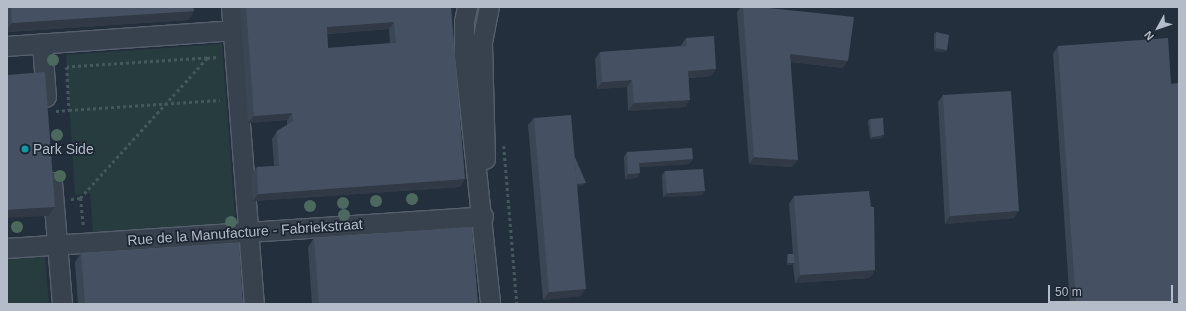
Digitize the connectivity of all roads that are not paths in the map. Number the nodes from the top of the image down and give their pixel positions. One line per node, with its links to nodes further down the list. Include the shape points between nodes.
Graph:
1 (231, 7): 4 (street)
2 (467, 7): 5 (street)
3 (489, 7): 8 (street)
4 (228, 31): 6 (street); 12 (street, via 239,98)
5 (464, 36): 8 (street, via 469,52); 11 (street, via 471,138)
6 (42, 43): 7 (street); 9 (street)
7 (7, 46)
8 (482, 61): 11 (street, via 485,154)
9 (48, 120)
10 (51, 163): 13 (street)
11 (482, 208): 12 (street, Rue de la Manufacture - Fabriekstraat); 17 (street)
12 (249, 233): 13 (street, Rue de la Manufacture - Fabriekstraat); 16 (street)
13 (56, 244): 14 (street, Rue de la Manufacture - Fabriekstraat); 15 (street)
14 (7, 248)
15 (62, 304)
16 (254, 304)
17 (490, 304)

